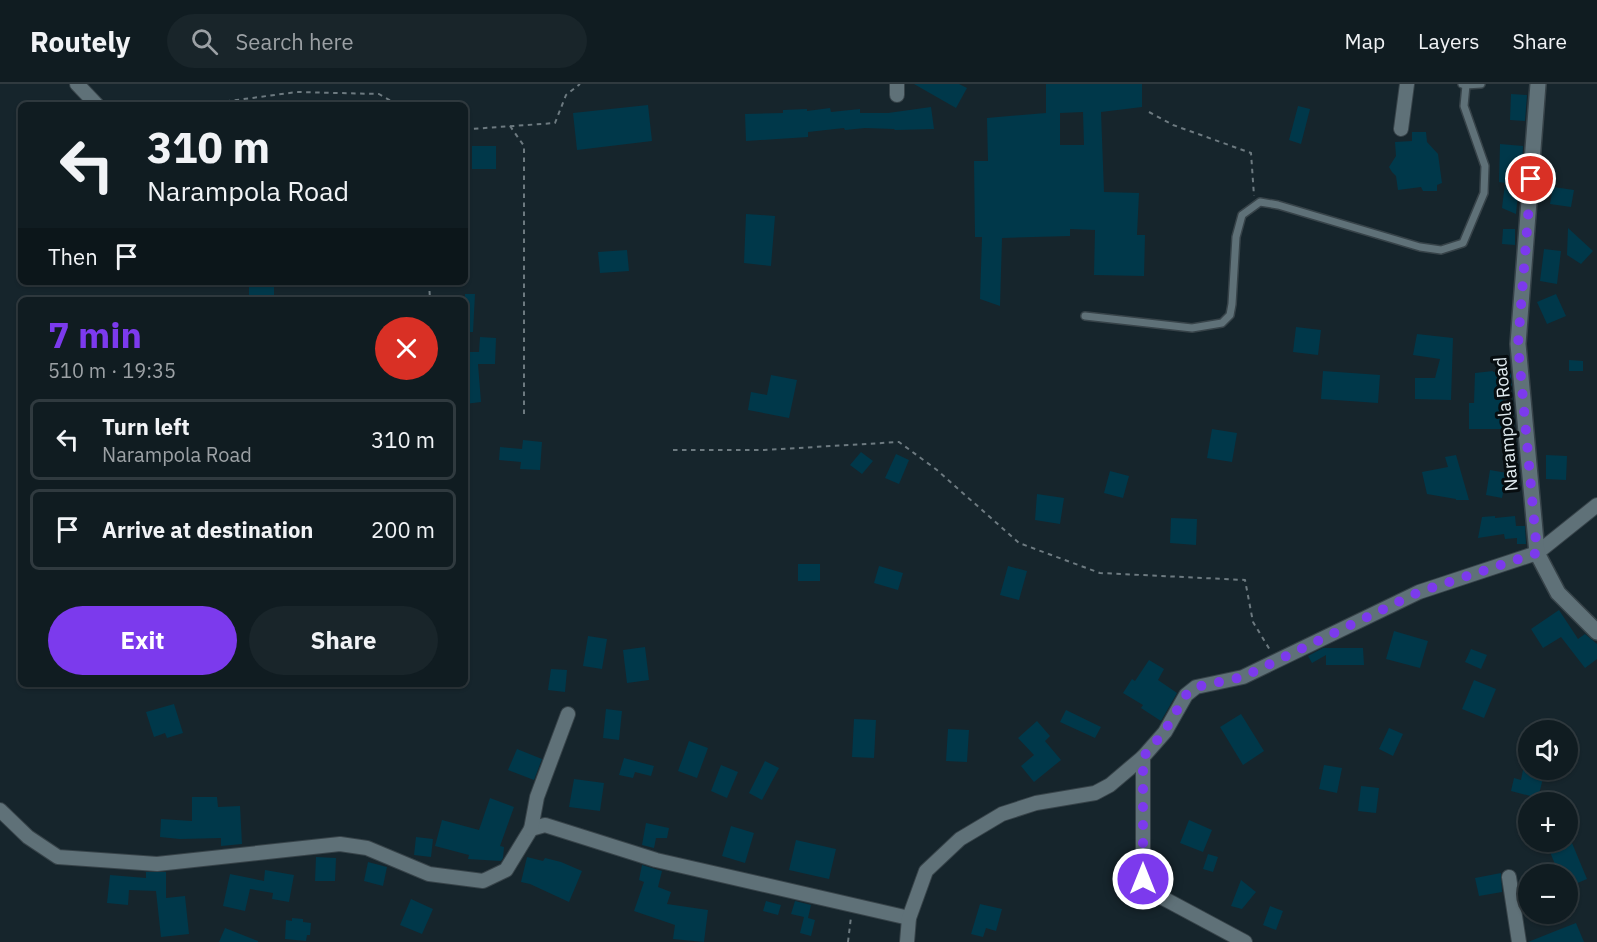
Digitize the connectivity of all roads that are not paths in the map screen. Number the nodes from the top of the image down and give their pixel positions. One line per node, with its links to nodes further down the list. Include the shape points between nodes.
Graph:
1 (77, 84): 6 (street)
2 (1407, 84): 7 (street)
3 (1480, 84): 5 (lane)
4 (1538, 84): 10 (street, Narampola Road, via 1518,344)
5 (1464, 85): 8 (lane, via 1464,106 1485,166 1484,193 1463,243 1441,250 1420,248 1260,202 1242,215 1236,237 1230,315 1222,322 1192,328)
6 (94, 102)
7 (1401, 129)
8 (1085, 316)
9 (1597, 505): 10 (street)
10 (1537, 553): 11 (street, Narampola Road, via 1558,593); 13 (street, via 1419,592 1243,677 1196,687 1186,695 1164,732)
11 (1597, 632)
12 (568, 714): 15 (street, via 537,796)
13 (1143, 757): 17 (street, via 1095,793 1036,803 1002,814 960,839 926,871); 19 (street, via 1143,879 1148,890)
14 (0, 810): 15 (street, via 28,837 58,857 157,864 340,844 367,848 429,874 483,881 506,870)
15 (531, 830): 17 (street, via 545,825 656,860)
16 (1509, 877): 20 (street)
17 (909, 918): 18 (street)
18 (907, 942)
19 (1245, 942)
20 (1519, 942)

